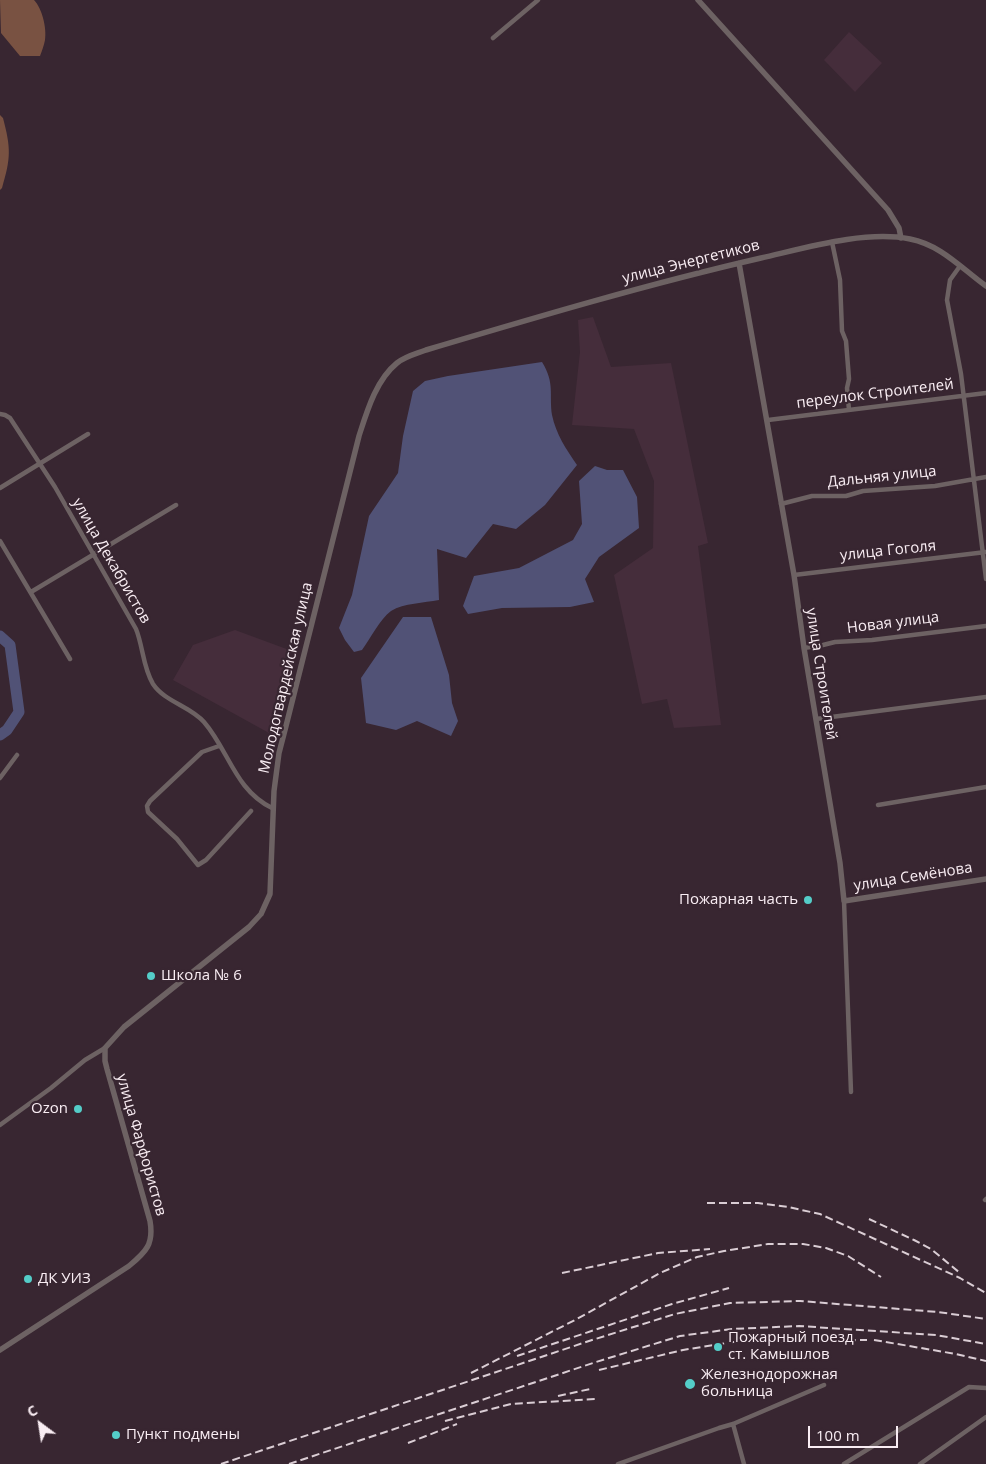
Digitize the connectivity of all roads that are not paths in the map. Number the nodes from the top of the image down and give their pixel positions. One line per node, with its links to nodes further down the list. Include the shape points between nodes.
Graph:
1 (538, 0): 3 (street)
2 (698, 0): 4 (street, via 888,210)
3 (493, 38)
4 (902, 238): 5 (street, улица Энергетиков); 7 (street, улица Энергетиков, via 933,247)
5 (832, 242): 6 (street, улица Энергетиков); 12 (street, via 840,280)
6 (739, 263): 9 (street, улица Энергетиков, via 616,294 426,350); 14 (street, улица Строителей)
7 (960, 266): 8 (street, улица Энергетиков); 11 (street, via 950,280 947,300)
8 (986, 286)
9 (398, 363): 38 (street, Молодогвардейская улица, via 378,387 356,446 279,753)
10 (986, 393): 11 (street, переулок Строителей)
11 (964, 396): 12 (street, переулок Строителей); 18 (street)
12 (849, 410): 14 (street, переулок Строителей)
13 (0, 414): 16 (street, улица Декабристов, via 10,418)
14 (768, 420): 20 (street, улица Строителей)
15 (88, 434): 16 (street)
16 (40, 465): 19 (street); 24 (street, улица Декабристов)
17 (986, 477): 18 (street, Дальняя улица)
18 (975, 478): 20 (street, Дальняя улица, via 934,486 863,491 846,496 812,496); 23 (street)
19 (0, 488)
20 (781, 504): 25 (street, улица Строителей)
21 (176, 505): 24 (street)
22 (0, 541): 27 (street)
23 (985, 552): 25 (street, улица Гоголя); 26 (street)
24 (92, 555): 27 (street); 33 (street, улица Декабристов, via 136,629 154,686 198,716)
25 (794, 575): 29 (street, улица Строителей)
26 (986, 579)
27 (31, 592): 30 (street)
28 (986, 626): 29 (street, Новая улица)
29 (804, 648): 32 (street, улица Строителей)
30 (70, 659)
31 (986, 697): 32 (street)
32 (816, 719): 41 (street, улица Строителей)
33 (219, 746): 38 (street, улица Декабристов, via 250,793); 39 (street, via 202,752 150,801 148,812 178,839 198,865)
34 (17, 755): 35 (street)
35 (0, 778)
36 (986, 787): 37 (street)
37 (878, 805)
38 (272, 808): 42 (street, Молодогвардейская улица, via 272,884 261,914 124,1027)
39 (251, 811)
40 (986, 879): 41 (street, улица Семёнова)
41 (844, 901): 43 (street, улица Строителей)
42 (105, 1048): 44 (street, Молодогвардейская улица); 45 (street, улица Фарфористов, via 105,1061 152,1237 142,1255 129,1266)
43 (851, 1092)
44 (0, 1126)
45 (0, 1350)
46 (824, 1386): 49 (street)
47 (986, 1388): 52 (street, via 969,1387)
48 (986, 1417): 53 (street)
49 (733, 1424): 50 (street); 51 (street)
50 (618, 1464)
51 (744, 1464)
52 (844, 1464)
53 (920, 1464)

